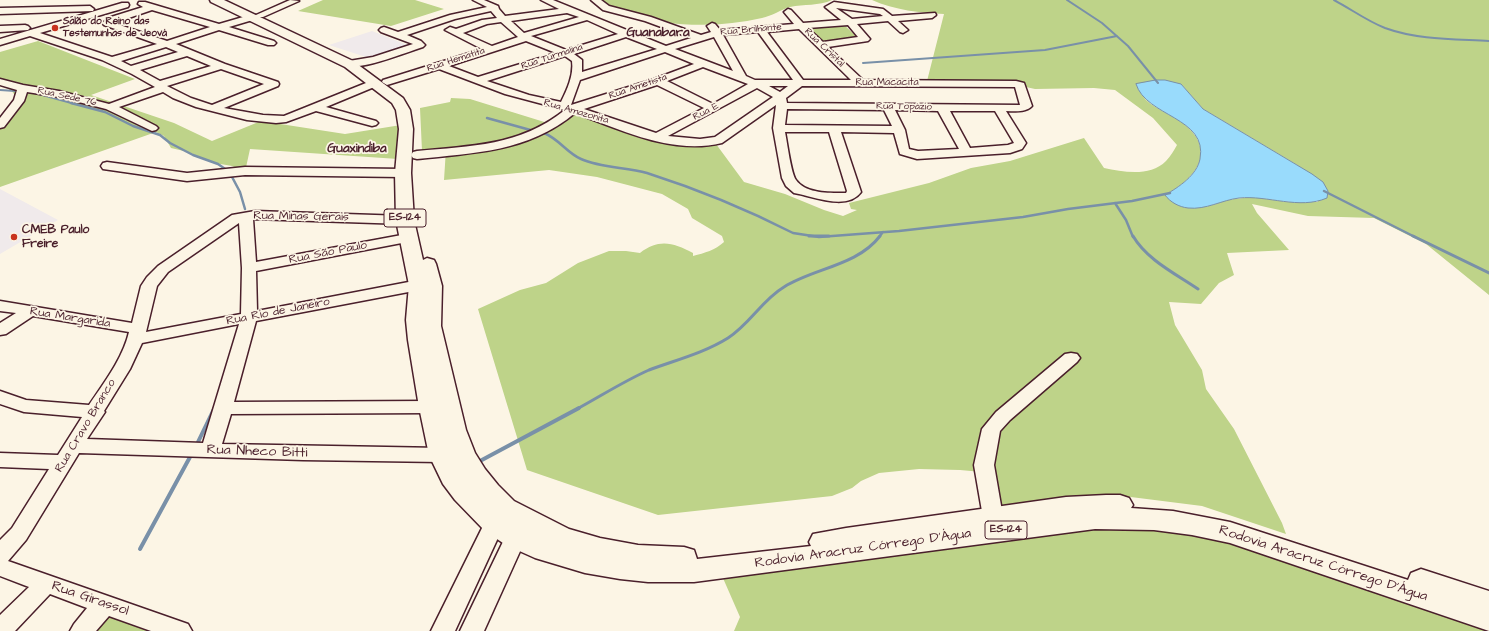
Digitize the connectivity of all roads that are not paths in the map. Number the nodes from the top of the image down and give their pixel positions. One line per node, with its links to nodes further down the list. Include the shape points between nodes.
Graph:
1 (215, 0): 18 (main road, ES-124)
2 (226, 0): 18 (main road, ES-124)
3 (477, 0): 9 (street)
4 (545, 0): 12 (street)
5 (595, 0): 36 (street, via 606,8)
6 (876, 0): 13 (street)
7 (138, 1): 10 (street); 11 (street)
8 (295, 1): 18 (street)
9 (495, 6): 20 (street); 22 (street)
10 (151, 7): 25 (street); 39 (street, via 108,22)
11 (110, 9): 14 (street); 24 (street)
12 (569, 10): 19 (street); 20 (street)
13 (872, 10): 16 (street); 21 (street, via 834,5 829,7)
14 (0, 11)
15 (788, 12): 23 (street, Rua Cristal)
16 (886, 15): 17 (street, Rua Brilhante); 21 (street, Rua Brilhante); 30 (street)
17 (932, 15)
18 (256, 16): 25 (street); 46 (main road, ES-124)
19 (587, 17): 33 (street); 35 (street, Rua Hematita)
20 (503, 19): 31 (street); 35 (street)
21 (850, 22): 23 (street, Rua Brilhante); 40 (street, via 864,38 862,41)
22 (434, 23): 31 (street); 34 (street)
23 (800, 26): 29 (street, Rua Brilhante); 40 (street, Rua Cristal)
24 (47, 28): 26 (street); 32 (street)
25 (218, 28): 38 (street); 39 (street)
26 (0, 29)
27 (714, 29): 29 (street, Rua Brilhante); 36 (street, Rua Brilhante); 52 (street)
28 (384, 30): 34 (street)
29 (761, 30): 57 (street)
30 (903, 30)
31 (456, 32): 41 (street)
32 (30, 33): 37 (street); 45 (street)
33 (626, 34): 42 (street); 44 (street, Rua Turmalina)
34 (399, 36): 46 (street, via 420,45 389,56)
35 (524, 37): 41 (street, Rua Hematita); 44 (street)
36 (700, 38): 42 (street, Rua Brilhante)
37 (0, 42)
38 (271, 43)
39 (167, 44): 43 (street); 45 (street)
40 (821, 45): 58 (street, Rua Cristal)
41 (491, 49): 49 (street, Rua Hematita)
42 (666, 50): 47 (street); 51 (street, Rua Brilhante)
43 (185, 53): 48 (street); 50 (street)
44 (566, 53): 51 (street, via 578,61); 53 (street, Rua Turmalina)
45 (111, 61): 50 (street)
46 (356, 63): 56 (main road, ES-124)
47 (702, 64): 52 (street); 54 (street, Rua Ametista)
48 (221, 66): 60 (street); 69 (street, via 274,84)
49 (441, 66): 53 (street, Rua Amazonita); 56 (street, Rua Hematita)
50 (130, 69): 60 (street)
51 (575, 78): 70 (street)
52 (742, 79): 59 (street)
53 (479, 80): 70 (street, Rua Amazonita, via 518,95)
54 (658, 81): 70 (street, Rua Ametista); 71 (street)
55 (0, 82): 61 (street, Rua Sede 76)
56 (381, 83): 65 (street, Rua Hematita); 81 (main road, ES-124, via 409,101 415,113); 83 (main road, ES-124, via 403,110 406,129)
57 (800, 83): 58 (street, Rua Macacita); 59 (street, Rua Macacita); 62 (street)
58 (860, 83): 63 (street, Rua Macacita, via 1020,85)
59 (754, 84): 62 (street); 71 (street, Rua E)
60 (161, 86): 64 (street); 69 (street, via 186,100)
61 (23, 88): 64 (street, Rua Sede 76, via 60,94); 72 (street, via 19,101)
62 (781, 101): 66 (street, Rua Topázio); 76 (street); 79 (street, Rua Amazonita, via 715,141 688,142)
63 (1026, 106): 68 (street, Rua Topázio)
64 (110, 107): 75 (street, Rua Sede 76)
65 (314, 107): 69 (street, Rua Hematita, via 290,118 277,120); 73 (street)
66 (888, 107): 67 (street, Rua Topázio); 78 (street)
67 (942, 107): 68 (street, Rua Topázio); 80 (street)
68 (998, 107): 80 (street, via 1020,143 1018,146 1010,149)
69 (214, 108)
70 (569, 108): 79 (street, Rua Amazonita); 81 (street, via 556,123 518,141 466,151)
71 (714, 108): 79 (street, Rua E)
72 (5, 116): 74 (street)
73 (372, 124)
74 (0, 125)
75 (152, 128)
76 (779, 128): 77 (street); 77 (street, via 788,178 794,186 820,196 849,197 854,192)
77 (834, 130): 78 (street)
78 (899, 130): 80 (street, via 904,151 909,153)
79 (656, 138)
80 (966, 151)
81 (417, 155): 105 (main road, ES-124, via 414,181 420,232 432,286 432,326 454,430 462,454)
82 (107, 166): 83 (street, via 187,177 245,171)
83 (403, 173): 85 (main road, ES-124)
84 (246, 216): 85 (street, Rua Minas Gerais); 87 (street); 89 (street, Rua Minas Gerais, via 237,218 163,269)
85 (405, 220): 86 (main road, ES-124)
86 (408, 238): 87 (street, Rua São Paulo); 88 (main road, ES-124)
87 (249, 268): 92 (street)
88 (419, 285): 92 (street, Rua Rio de Janeiro); 97 (main road, ES-124, via 417,330)
89 (149, 286): 94 (street, Rua Cravo Branco)
90 (0, 306): 91 (street, Rua Margarida)
91 (29, 312): 93 (street); 94 (street, Rua Margarida)
92 (248, 318): 94 (street, Rua Rio de Janeiro); 98 (street)
93 (0, 330)
94 (138, 334): 99 (street, Rua Cravo Branco)
95 (1071, 358): 104 (street, via 991,429 984,465)
96 (0, 397): 99 (street, via 24,406)
97 (430, 407): 98 (street); 102 (main road, ES-124)
98 (224, 408): 100 (street)
99 (96, 412): 101 (street, Rua Cravo Branco)
100 (211, 449): 101 (street, Rua Nheco Bitti); 102 (street, Rua Nheco Bitti, via 303,454)
101 (69, 454): 103 (street, Rua Nheco Bitti); 106 (street, Rua Cravo Branco, via 19,534)
102 (441, 455): 105 (main road, ES-124, via 464,493)
103 (0, 460)
104 (993, 517): 105 (main road, Rodovia Aracruz Córrego D'Água / ES-124, via 689,559 638,556 600,549); 109 (main road, Rodovia Aracruz Córrego D'Água / ES-124, via 1090,505 1147,506 1184,510 1252,527)
105 (510, 522): 111 (main road, Rodovia Aracruz Córrego D'Água / ES-124, via 545,550 599,564 648,571 694,570 788,560 1095,519 1126,517 1161,520 1213,528 1249,538); 115 (street); 116 (street)
106 (0, 555)
107 (0, 567): 108 (street, Rua Girassol)
108 (46, 584): 110 (street, Rua Girassol); 112 (street)
109 (1489, 603)
110 (105, 604): 113 (street); 114 (street, Rua Girassol)
111 (1489, 618)
112 (0, 630)
113 (82, 631)
114 (180, 631)
115 (443, 631)
116 (472, 631)

